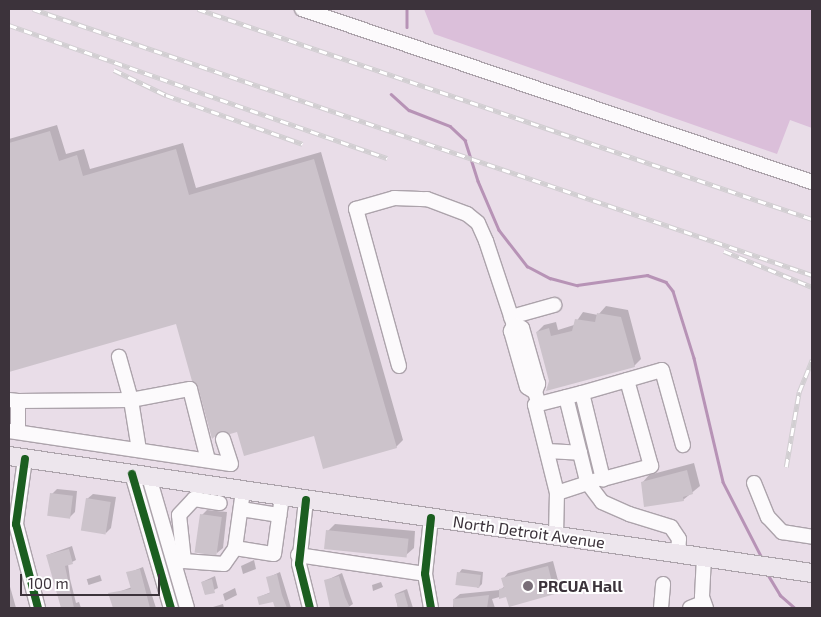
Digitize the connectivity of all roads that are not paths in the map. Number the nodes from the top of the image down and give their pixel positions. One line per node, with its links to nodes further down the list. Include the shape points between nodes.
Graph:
1 (302, 9): 2 (street)
2 (812, 182)
3 (554, 305): 4 (street)
4 (513, 321): 6 (street, via 478,222 467,214 427,200 394,198 356,209); 10 (street, via 522,328 538,384)
5 (118, 357): 11 (street)
6 (399, 366)
7 (627, 380): 8 (street); 15 (street, via 662,370); 22 (street, via 651,466)
8 (582, 393): 9 (street); 22 (street)
9 (566, 396): 10 (street); 18 (street)
10 (537, 398): 17 (street, via 535,405)
11 (131, 400): 12 (street); 16 (street); 20 (street, via 190,388)
12 (13, 401): 13 (street)
13 (13, 432): 16 (street)
14 (223, 439): 20 (street, via 231,464)
15 (683, 444)
16 (139, 450): 20 (street)
17 (547, 451): 18 (street); 26 (street)
18 (580, 453): 23 (street)
19 (17, 458): 21 (main road, North Detroit Avenue); 48 (street, via 16,524)
20 (208, 460)
21 (141, 476): 28 (main road, North Detroit Avenue); 34 (street); 49 (street)
22 (603, 479): 23 (street)
23 (587, 482): 26 (street); 40 (street, via 602,502 671,527 678,533)
24 (754, 483): 38 (street, via 768,516 782,532)
25 (244, 490): 27 (main road, North Detroit Avenue); 28 (main road, North Detroit Avenue); 30 (street)
26 (557, 493): 37 (street)
27 (282, 496): 29 (main road, North Detroit Avenue); 32 (street)
28 (212, 497): 31 (street, via 194,499)
29 (306, 500): 33 (main road, North Detroit Avenue); 36 (street)
30 (241, 509): 32 (street); 39 (street)
31 (179, 515): 34 (street); 43 (street)
32 (280, 515): 35 (street)
33 (431, 518): 37 (main road, North Detroit Avenue); 44 (street)
34 (162, 521): 43 (street)
35 (277, 531): 36 (street); 39 (street, via 274,554)
36 (300, 535): 41 (street)
37 (556, 536): 40 (main road, North Detroit Avenue)
38 (812, 537)
39 (235, 548): 43 (street, via 224,564)
40 (678, 554): 42 (main road, North Detroit Avenue)
41 (298, 555): 44 (street); 51 (street)
42 (704, 557): 45 (main road, North Detroit Avenue); 47 (street)
43 (179, 562): 50 (street)
44 (425, 574): 52 (street)
45 (812, 574)
46 (663, 584): 53 (street)
47 (698, 605)
48 (38, 608)
49 (171, 608)
50 (187, 608)
51 (310, 608)
52 (431, 608)
53 (661, 608)

